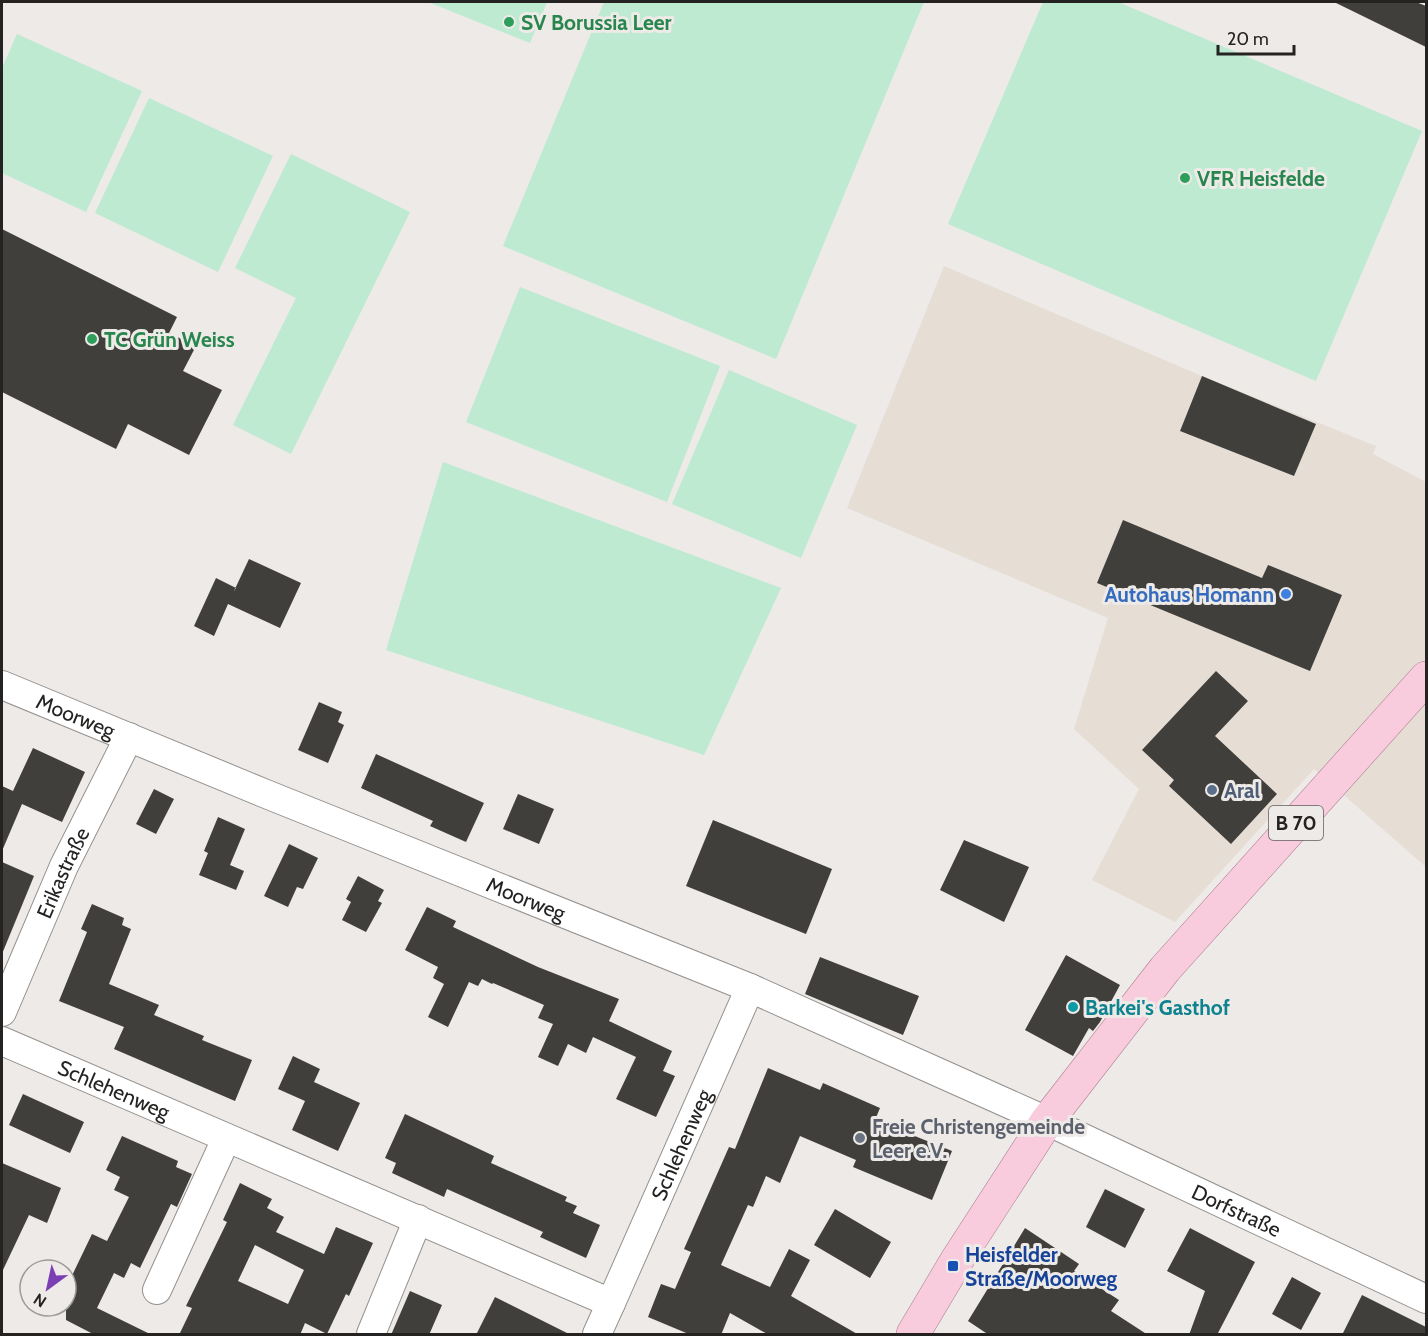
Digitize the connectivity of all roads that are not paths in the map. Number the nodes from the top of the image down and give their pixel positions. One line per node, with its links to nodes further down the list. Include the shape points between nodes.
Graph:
1 (1426, 678): 7 (main road, B 70, via 1173,960)
2 (2, 685): 3 (street, Moorweg)
3 (129, 737): 4 (street, Moorweg); 5 (street, Erikastraße, via 64,866)
4 (750, 988): 7 (street, Moorweg); 12 (street, Schlehenweg)
5 (2, 1012)
6 (2, 1041): 8 (street, Schlehenweg)
7 (1047, 1121): 11 (street, Dorfstraße); 15 (main road, B 70)
8 (226, 1138): 9 (street, Schlehenweg); 10 (street)
9 (418, 1219): 12 (street, Schlehenweg); 13 (street)
10 (157, 1290)
11 (1426, 1299)
12 (610, 1303): 14 (street, Schlehenweg)
13 (371, 1335)
14 (597, 1335)
15 (913, 1335)

